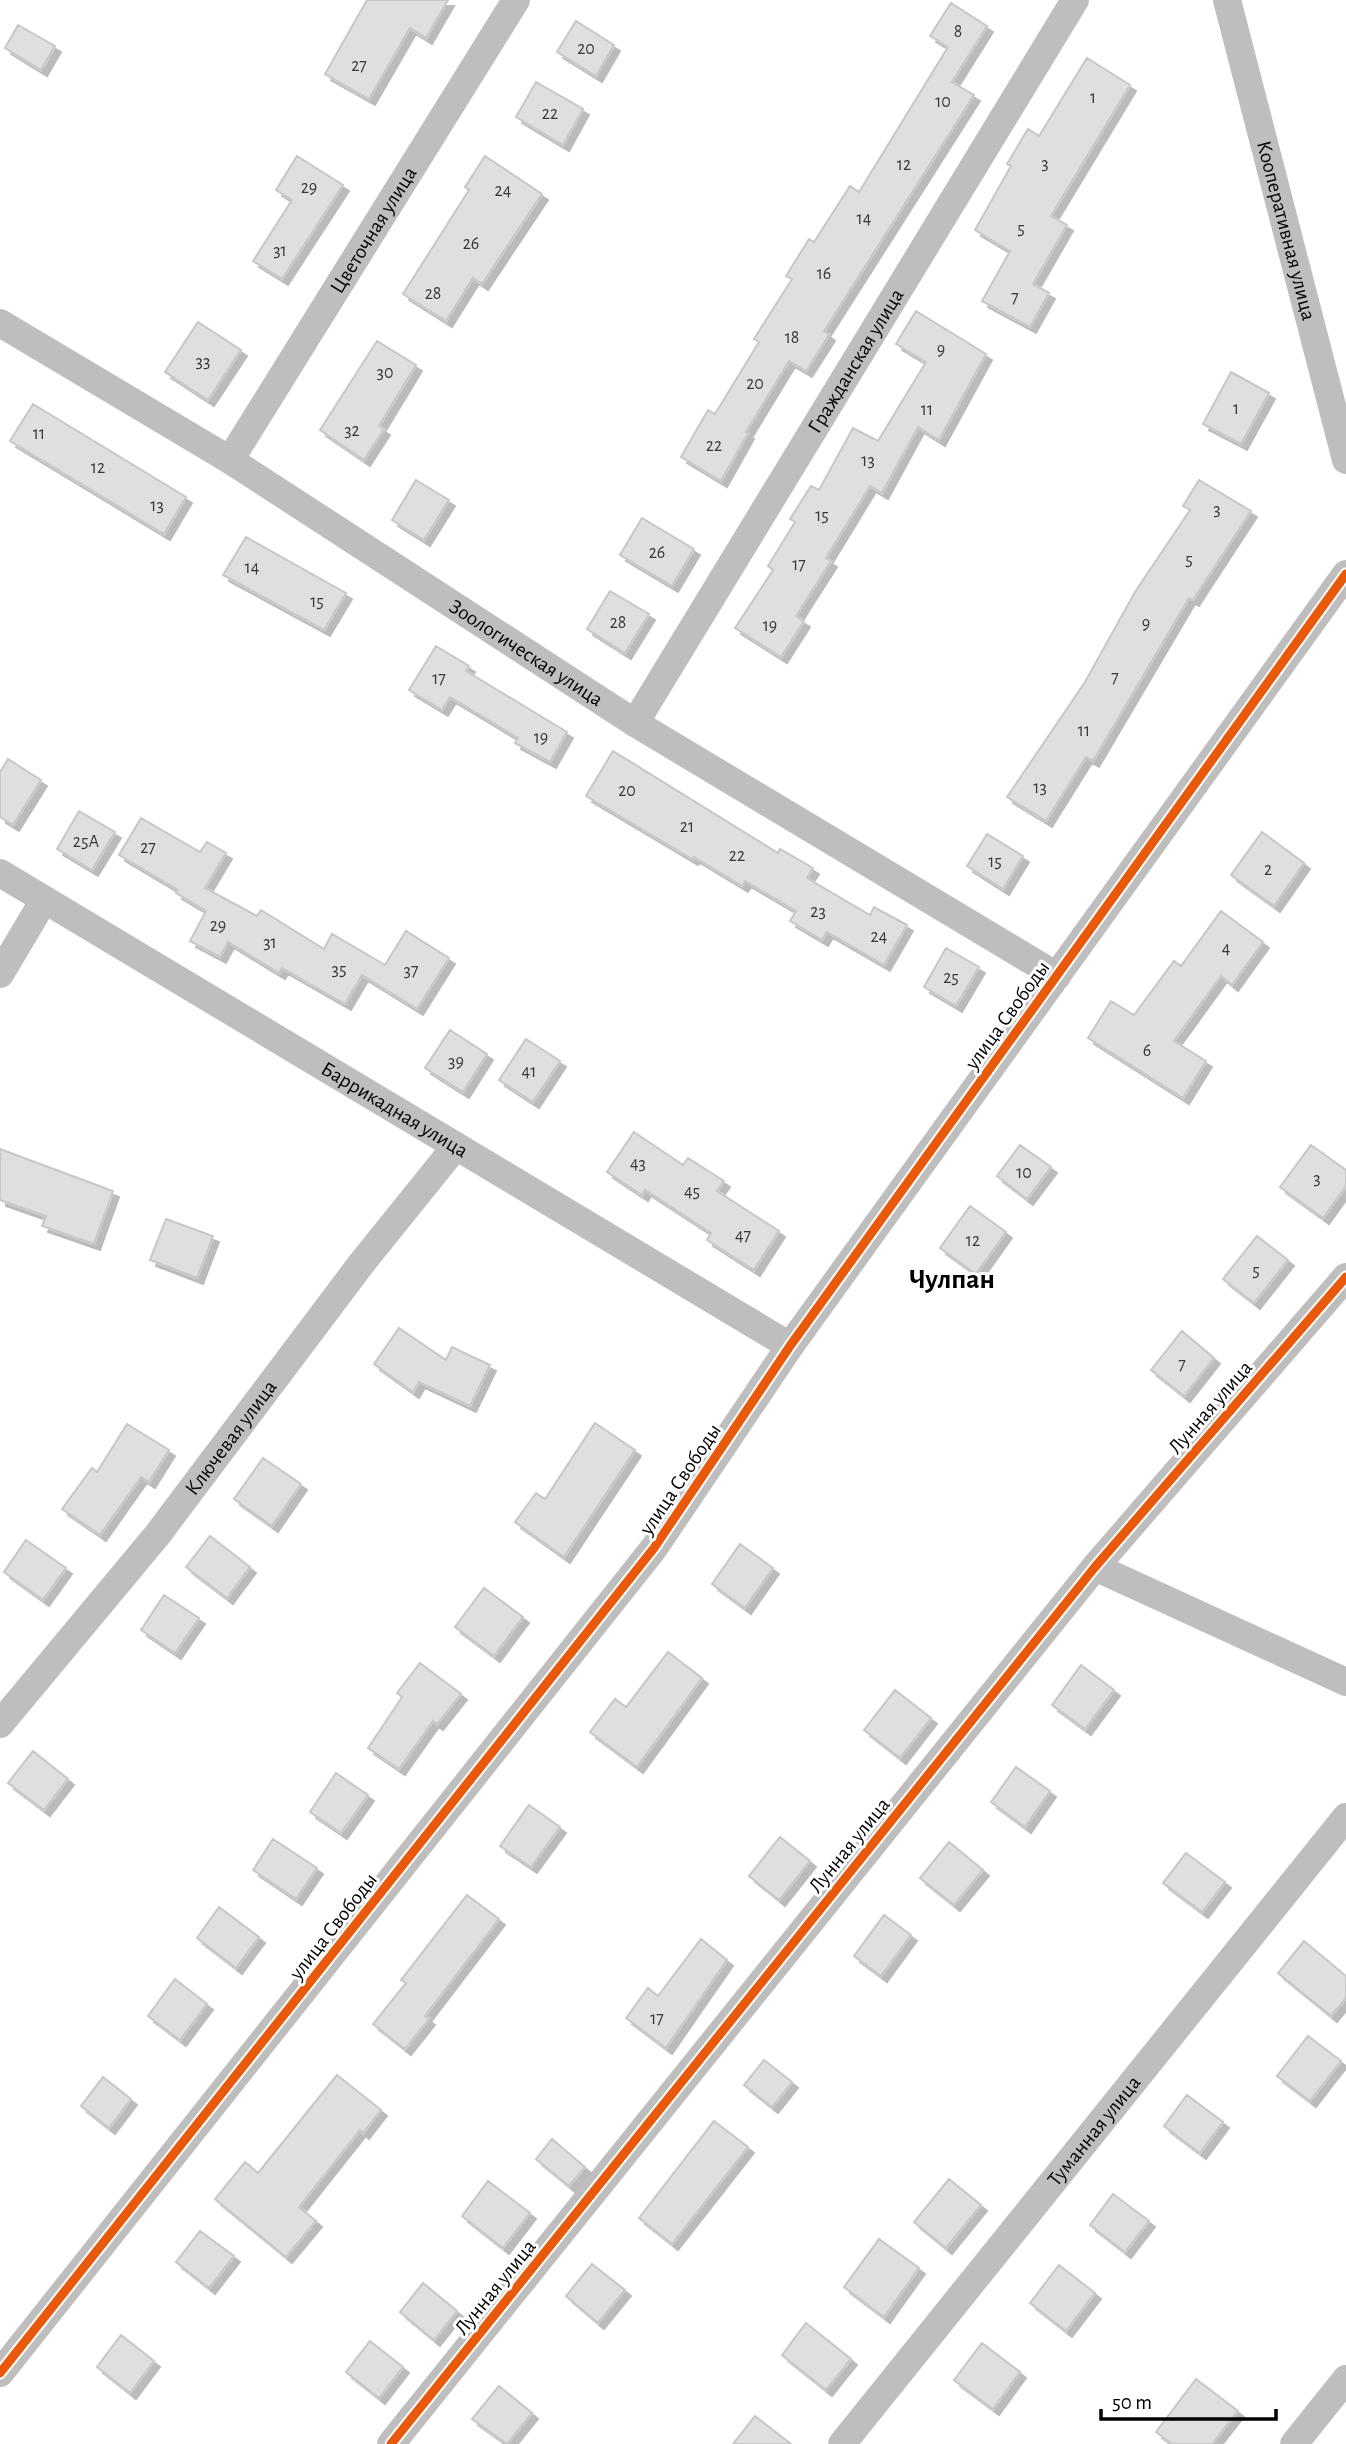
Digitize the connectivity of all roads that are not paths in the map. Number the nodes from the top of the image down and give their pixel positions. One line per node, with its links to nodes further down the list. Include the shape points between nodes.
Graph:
1 (516, 0): 5 (street, Цветочная улица)
2 (1075, 0): 8 (street, Гражданская улица)
3 (1227, 0): 6 (street, Кооперативная улица)
4 (0, 323): 5 (street, Зоологическая улица)
5 (230, 460): 8 (street, Зоологическая улица)
6 (1346, 460)
7 (1346, 574): 12 (street, улица Свободы)
8 (635, 723): 12 (street, Зоологическая улица)
9 (0, 873): 10 (street, Баррикадная улица)
10 (44, 900): 11 (street); 13 (street, Баррикадная улица)
11 (0, 974)
12 (1057, 976): 15 (street, улица Свободы)
13 (456, 1146): 15 (street, Баррикадная улица); 18 (street, Ключевая улица, via 158,1534)
14 (1346, 1277): 16 (street, Лунная улица)
15 (790, 1346): 20 (street, улица Свободы, via 654,1548)
16 (1095, 1567): 17 (street); 22 (street, Лунная улица)
17 (1346, 1682)
18 (0, 1724)
19 (1346, 1818): 23 (street, Туманная улица)
20 (0, 2373)
21 (1346, 2379): 24 (street)
22 (391, 2444)
23 (842, 2444)
24 (1294, 2444)

